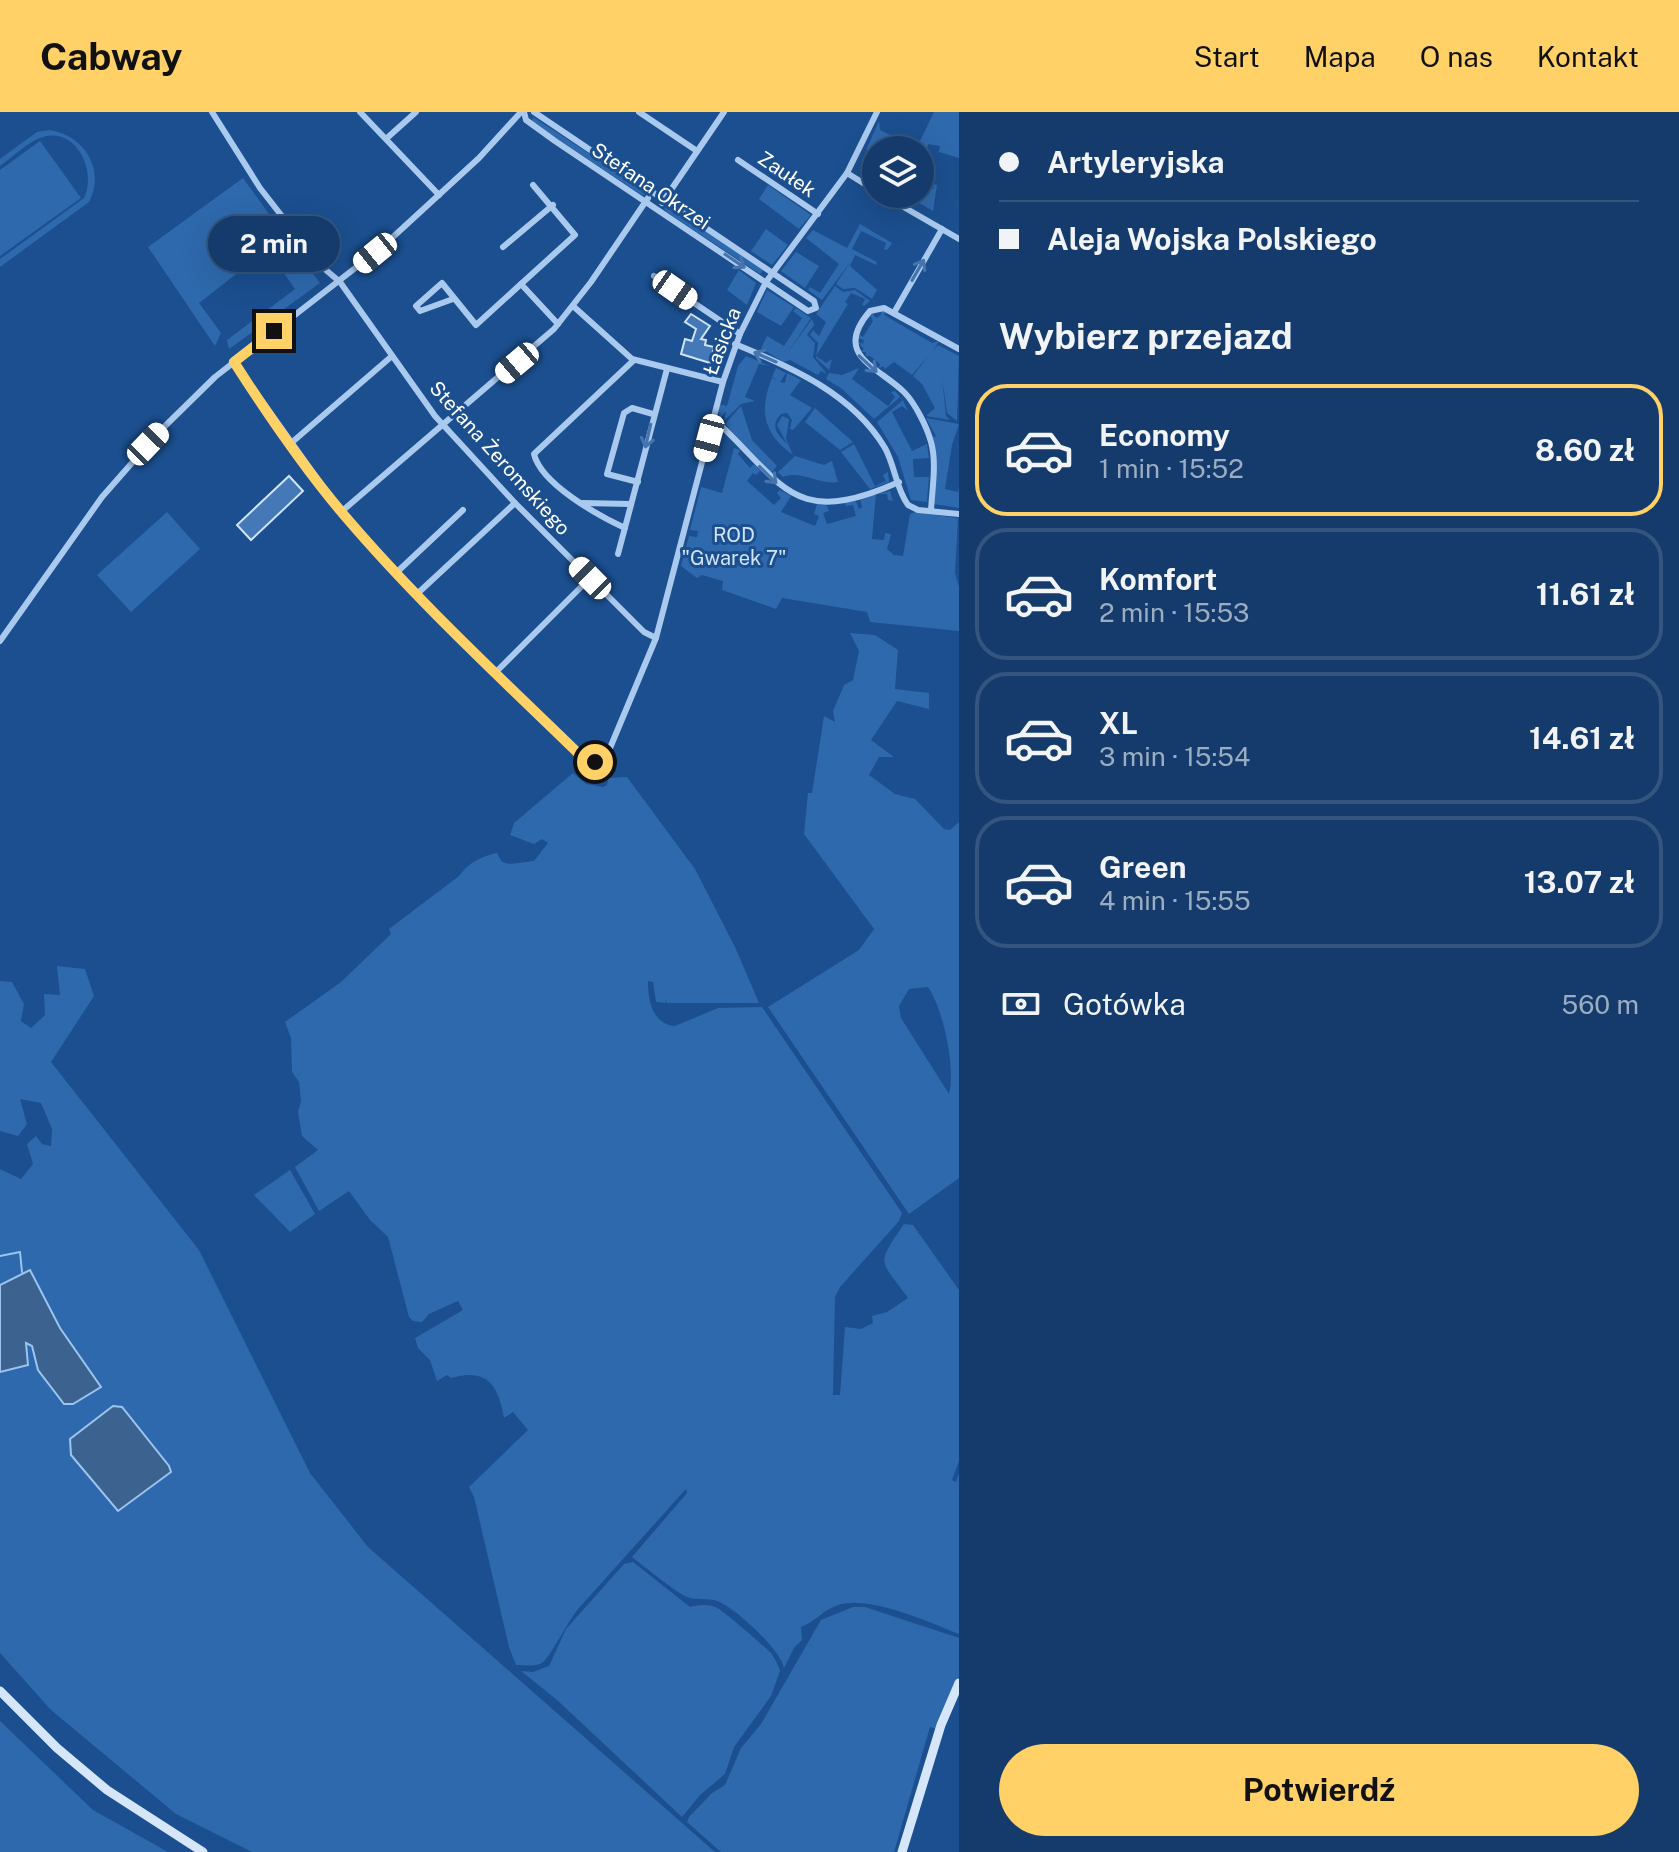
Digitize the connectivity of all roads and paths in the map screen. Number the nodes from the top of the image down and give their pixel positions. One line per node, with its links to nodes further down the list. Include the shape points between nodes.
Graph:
1 (212, 112): 28 (street, Stefana Żeromskiego, via 260,188 320,265)
2 (416, 112): 9 (street)
3 (522, 112): 16 (street); 18 (street, Stefana Okrzei, via 526,120)
4 (534, 112): 15 (street, Stefana Okrzei)
5 (639, 112): 10 (street)
6 (724, 112): 10 (street)
7 (877, 112): 12 (street, Łasicka)
8 (363, 113): 9 (street)
9 (387, 138): 16 (street)
10 (697, 151): 17 (street)
11 (738, 160): 22 (street, Zaułek)
12 (847, 173): 13 (street); 22 (street, Łasicka)
13 (862, 183)
14 (533, 185): 19 (street)
15 (652, 192): 17 (street, Stefana Okrzei); 18 (street)
16 (439, 195): 28 (street)
17 (664, 200): 21 (street); 26 (street, Stefana Okrzei)
18 (646, 202): 21 (street, Stefana Okrzei); 32 (street)
19 (553, 205): 25 (street); 30 (street, via 574,230 573,239)
20 (905, 208): 23 (street)
21 (658, 209): 29 (street, Stefana Okrzei, one-way to 29)
22 (818, 214): 26 (street, Łasicka)
23 (942, 229): 24 (street); 33 (street, one-way to 23)
24 (959, 239)
25 (503, 247)
26 (773, 272): 29 (street, Łasicka); 29 (street, Stefana Okrzei, via 814,301 816,308 808,311)
27 (654, 276): 35 (street)
28 (340, 282): 38 (street, Stefana Żeromskiego); 40 (street)
29 (766, 282): 35 (street, Łasicka)
30 (521, 284): 31 (street, via 476,325); 34 (street)
31 (453, 299): 31 (street, via 420,311 416,306 442,283)
32 (573, 306): 34 (street); 39 (street)
33 (895, 311): 37 (street); 53 (street, one-way to 53, via 870,311 856,334 856,346 861,359 907,396 929,437)
34 (558, 324): 45 (street)
35 (740, 334): 36 (street, Łasicka)
36 (735, 344): 42 (street, Łasicka); 48 (street, one-way to 36, via 884,447 854,410 800,373)
37 (959, 349)
38 (392, 356): 45 (street, Stefana Żeromskiego); 46 (street)
39 (634, 360): 41 (street); 50 (street, via 534,454 542,469)
40 (234, 362): 46 (street); 62 (street, via 118,476)
41 (667, 369): 42 (street); 43 (street)
42 (723, 382): 44 (street, Łasicka)
43 (653, 414): 47 (street, one-way to 47); 47 (street, via 632,408 624,413 607,474)
44 (714, 419): 48 (street, one-way to 48, via 778,485 801,497 834,502); 61 (street, Łasicka)
45 (444, 426): 49 (street, Stefana Żeromskiego); 54 (street)
46 (290, 444): 54 (street)
47 (638, 482): 51 (street)
48 (899, 482): 53 (street, via 908,505)
49 (515, 503): 59 (street, Stefana Żeromskiego); 60 (street)
50 (582, 503): 51 (street); 56 (street)
51 (631, 504): 56 (street)
52 (463, 510): 58 (street)
53 (931, 511): 55 (street)
54 (341, 512): 58 (street)
55 (959, 514)
56 (625, 528): 57 (street)
57 (618, 554)
58 (396, 573): 60 (street)
59 (590, 578): 61 (street, Stefana Żeromskiego); 63 (street)
60 (417, 594): 63 (street)
61 (656, 638): 63 (street, via 601,760 583,758)
62 (0, 641)
63 (496, 672)
64 (959, 1683): 67 (main road)
65 (0, 1691): 66 (main road, via 107,1790)
66 (203, 1852)
67 (902, 1852)

